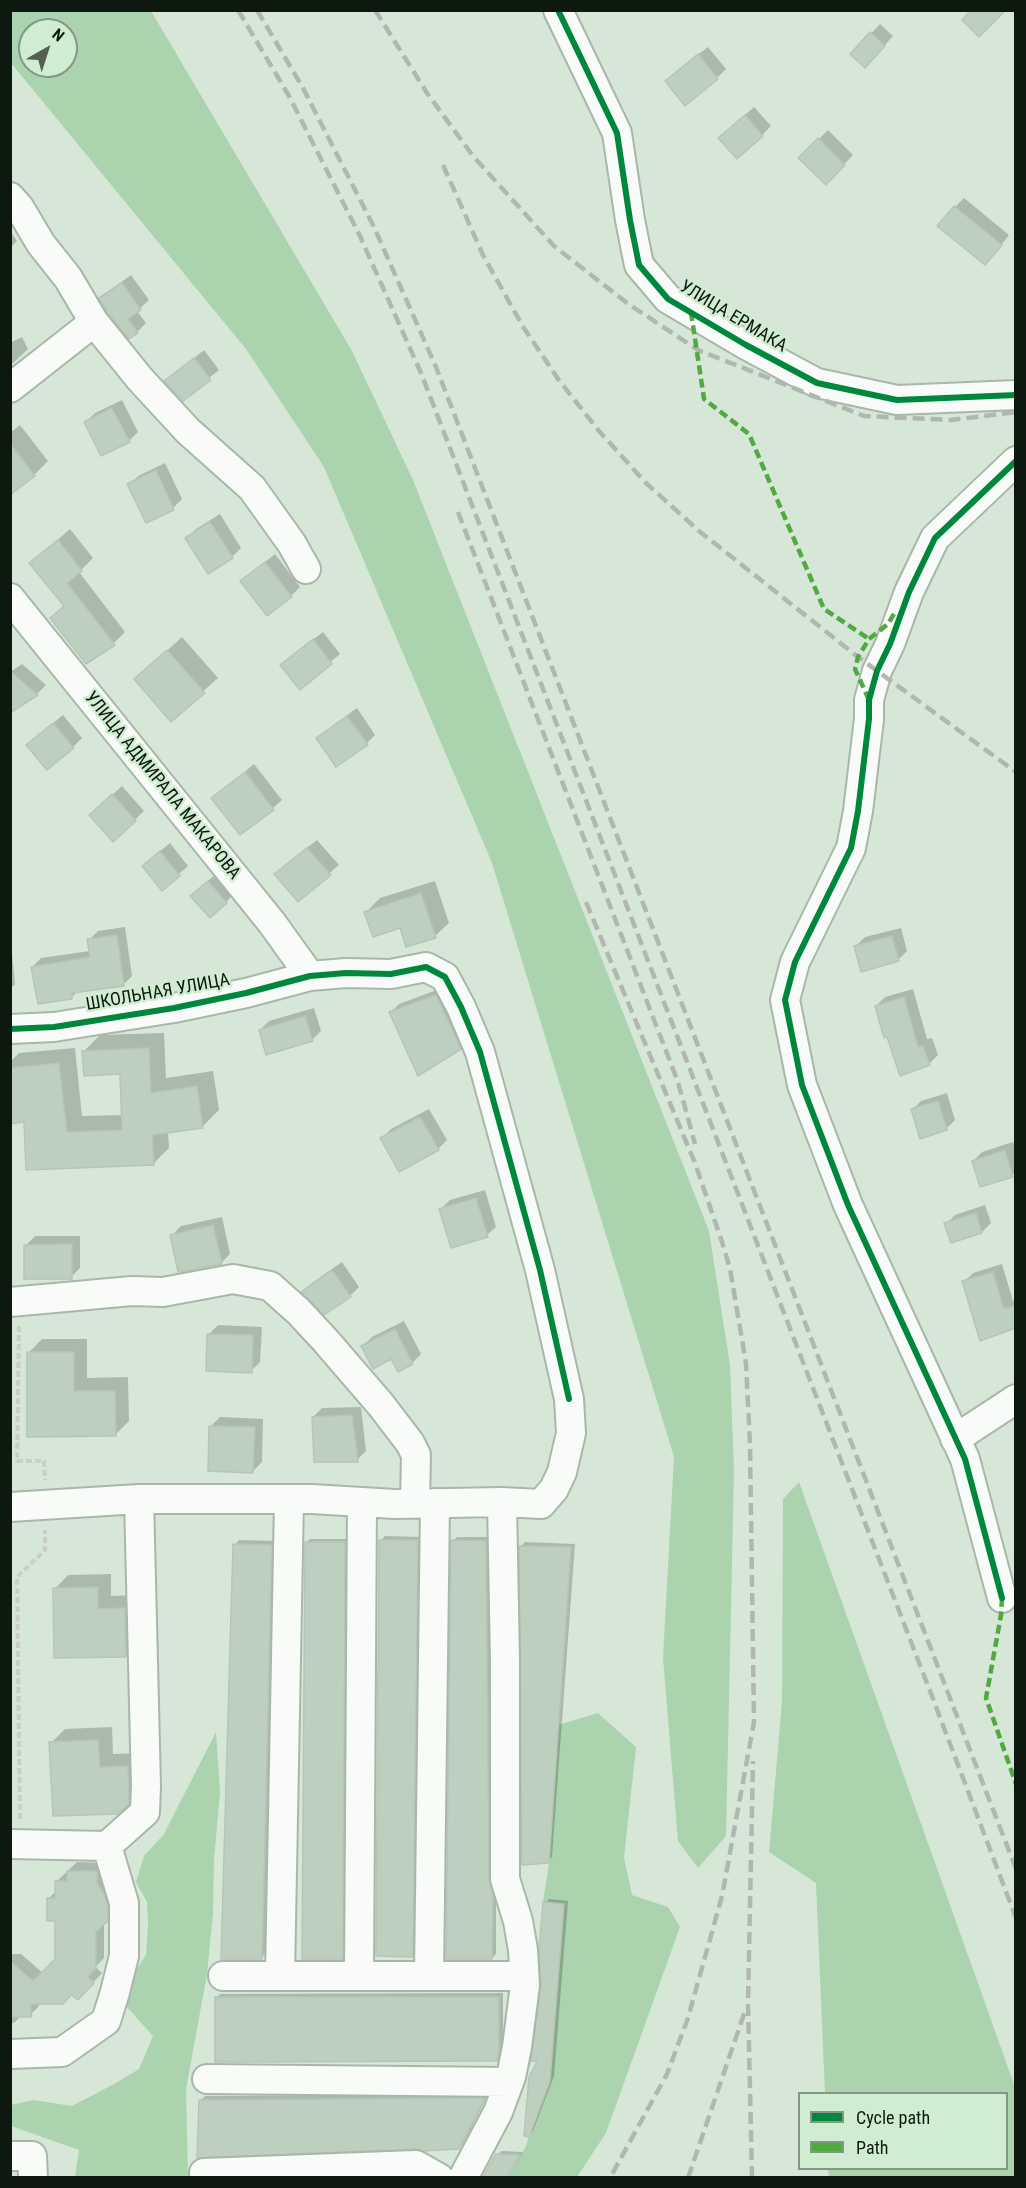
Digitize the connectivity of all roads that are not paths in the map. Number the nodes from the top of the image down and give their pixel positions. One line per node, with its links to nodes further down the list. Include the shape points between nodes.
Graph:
1 (558, 10): 5 (street, УЛИЦА ЕРМАКА, via 617,132 639,265 668,298 817,383 897,400)
2 (10, 197): 3 (street, via 69,278)
3 (94, 322): 4 (street); 7 (street, via 188,431 252,488)
4 (10, 388)
5 (1016, 395)
6 (1016, 461): 13 (street, via 935,538 909,591 869,700 860,800 851,848 795,962 784,1000 802,1085 848,1205)
7 (306, 569)
8 (10, 598): 9 (street, УЛИЦА АДМИРАЛА МАКАРОВА, via 272,923)
9 (310, 976): 10 (street, ШКОЛЬНАЯ УЛИЦА, via 174,1008 54,1027); 17 (street, ШКОЛЬНАЯ УЛИЦА, via 391,974 426,967 445,977 480,1052 540,1270 569,1399 571,1433 562,1472 541,1504)
10 (10, 1029)
11 (15, 1302): 18 (street, via 132,1291 163,1292 233,1279 270,1286 326,1340 410,1443)
12 (1016, 1399): 13 (street)
13 (955, 1439): 20 (street)
14 (140, 1499): 15 (street); 19 (street); 22 (street, via 145,1812)
15 (289, 1499): 16 (street); 24 (street)
16 (363, 1502): 18 (street); 25 (street)
17 (502, 1502): 18 (street); 27 (street, via 505,1879 518,1921)
18 (425, 1503): 26 (street)
19 (10, 1507)
20 (1002, 1598)
21 (16, 1844): 22 (street)
22 (106, 1846): 28 (street, via 124,1903 124,1956 106,2021 62,2052)
23 (223, 1976): 24 (street)
24 (280, 1976): 25 (street)
25 (359, 1976): 26 (street)
26 (429, 1976): 27 (street)
27 (524, 1976): 30 (street, via 517,2047)
28 (10, 2054)
29 (207, 2079): 30 (street)
30 (509, 2082): 35 (street, via 498,2112)
31 (10, 2156): 33 (street, via 32,2156)
32 (204, 2173): 34 (street, via 416,2165)
33 (33, 2178)
34 (439, 2178)
35 (463, 2178)

